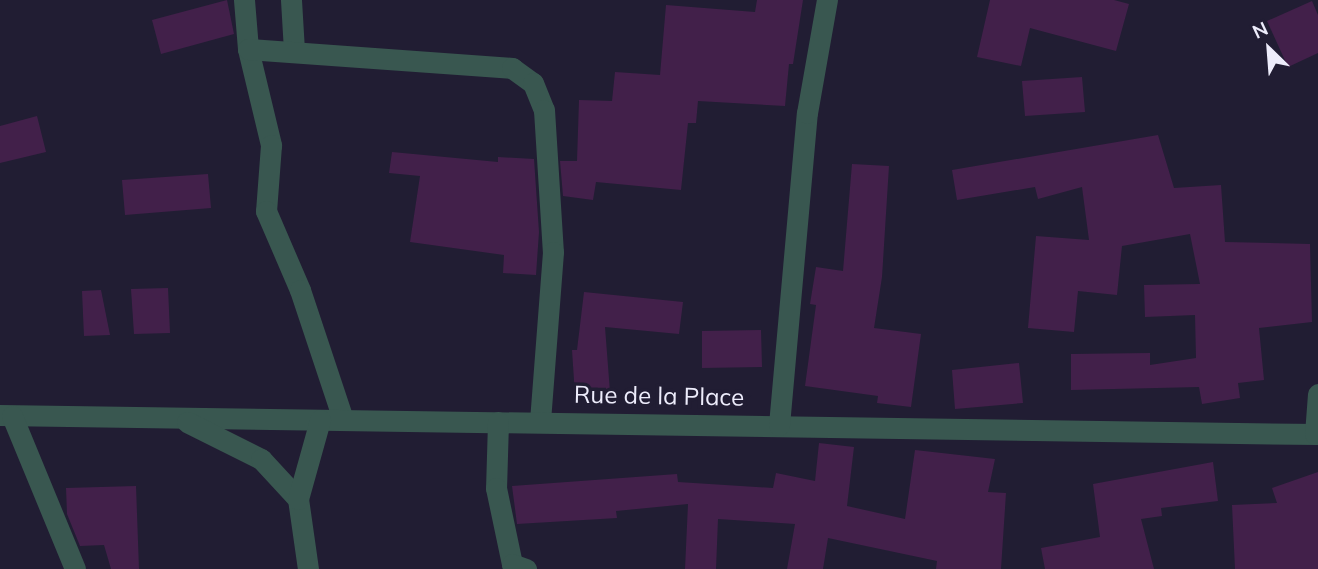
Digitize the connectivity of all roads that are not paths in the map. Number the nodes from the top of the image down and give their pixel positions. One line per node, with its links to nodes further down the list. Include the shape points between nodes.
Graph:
1 (244, 0): 4 (street)
2 (291, 0): 5 (street)
3 (827, 0): 13 (street, via 807,113)
4 (248, 49): 5 (street); 9 (street, via 271,145 267,211 300,290)
5 (294, 50): 11 (street, via 512,68 533,83 544,110 553,252)
6 (1318, 394): 14 (street)
7 (6, 416): 8 (street, Rue de la Place); 16 (street)
8 (174, 417): 10 (street, Rue de la Place); 15 (street, via 218,434 261,459)
9 (343, 419): 10 (street, Rue de la Place); 12 (street, Rue de la Place)
10 (320, 420): 15 (street)
11 (540, 421): 12 (street, Rue de la Place); 13 (street, Rue de la Place)
12 (498, 422): 18 (street, via 496,488 512,564)
13 (779, 425): 14 (street, Rue de la Place)
14 (1316, 434)
15 (298, 499): 17 (street)
16 (75, 569)
17 (308, 569)
18 (526, 569)

